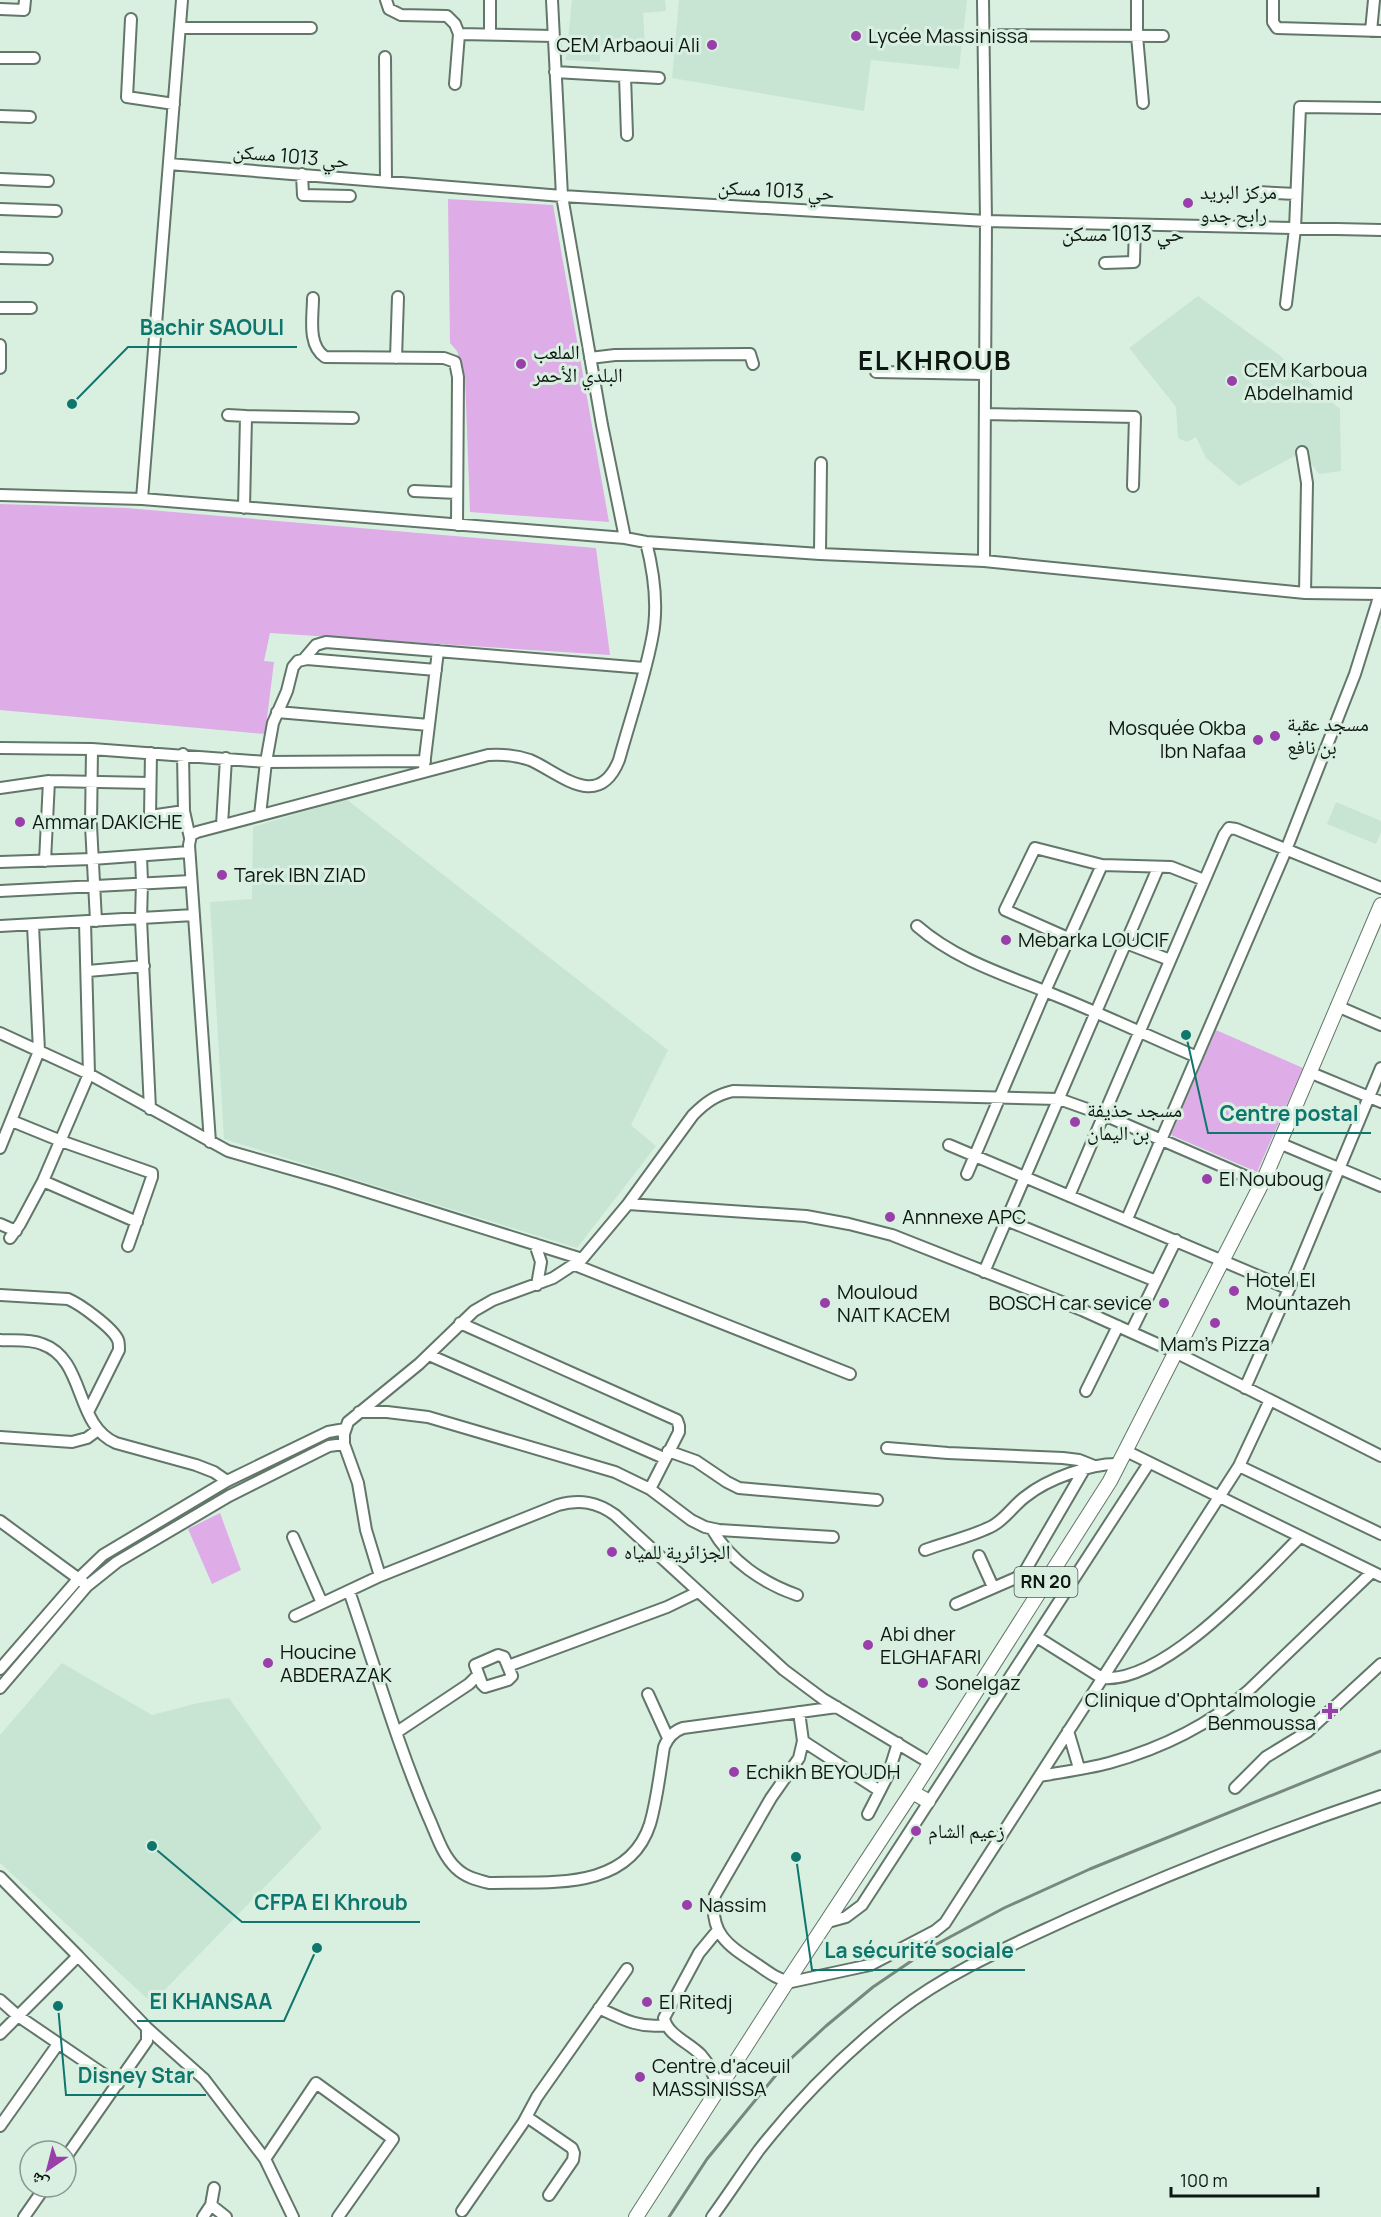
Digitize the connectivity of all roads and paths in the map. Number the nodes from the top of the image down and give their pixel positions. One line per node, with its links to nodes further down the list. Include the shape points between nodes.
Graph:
1 (25, 0): 10 (street, via 24,10)
2 (182, 0): 12 (street)
3 (386, 0): 15 (street, via 389,9 401,15 447,16)
4 (490, 0): 16 (street)
5 (552, 0): 18 (street)
6 (983, 0): 17 (street)
7 (1137, 0): 19 (street)
8 (1273, 0): 14 (street, via 1276,28)
9 (1374, 0): 14 (street)
10 (0, 9)
11 (131, 19): 29 (street, via 127,97)
12 (180, 28): 13 (street); 29 (street)
13 (311, 28)
14 (1376, 31)
15 (459, 34): 16 (street); 27 (street)
16 (490, 34): 18 (street)
17 (984, 35): 19 (street); 45 (street)
18 (553, 36): 24 (street)
19 (1137, 36): 20 (street); 28 (street)
20 (1163, 36)
21 (385, 57): 38 (street)
22 (0, 58): 23 (street)
23 (34, 58)
24 (555, 72): 25 (street); 41 (street)
25 (625, 76): 26 (street); 33 (street)
26 (659, 78)
27 (455, 84)
28 (1143, 103)
29 (174, 104): 34 (street)
30 (1380, 108): 40 (street, via 1299,107)
31 (0, 116): 32 (street)
32 (30, 117)
33 (627, 135)
34 (169, 164): 35 (street, حي 1013 مسكن); 74 (street)
35 (302, 174): 38 (street, حي 1013 مسكن); 42 (street, via 303,195)
36 (0, 179): 37 (street)
37 (48, 181)
38 (386, 181): 41 (street, حي 1013 مسكن)
39 (1257, 192): 40 (street)
40 (1296, 194): 47 (street)
41 (561, 195): 45 (street, حي 1013 مسكن); 59 (street, via 559,213)
42 (350, 196)
43 (0, 209): 44 (street)
44 (56, 211)
45 (986, 221): 46 (street, حي 1013 مسكن); 63 (street)
46 (1135, 225): 47 (street, حي 1013 مسكن); 51 (street, via 1134,262)
47 (1295, 229): 48 (street, حي 1013 مسكن); 54 (street)
48 (1381, 230)
49 (0, 258): 50 (street)
50 (47, 259)
51 (1105, 263)
52 (398, 297): 58 (street)
53 (313, 298): 58 (street, via 313,344 318,352 325,357)
54 (1286, 304)
55 (0, 308): 56 (street)
56 (31, 308)
57 (0, 345): 61 (street)
58 (396, 358): 72 (street, via 444,358 455,362)
59 (590, 358): 60 (street, via 750,354); 77 (street)
60 (753, 364)
61 (0, 368)
62 (876, 372): 63 (street)
63 (985, 374): 64 (street)
64 (985, 414): 70 (street, via 1135,417); 80 (street)
65 (228, 415): 66 (street)
66 (246, 416): 67 (street); 75 (street)
67 (354, 418)
68 (1302, 452): 81 (street, via 1307,483)
69 (821, 463): 79 (street)
70 (1133, 486)
71 (414, 491): 72 (street)
72 (457, 493): 76 (street)
73 (0, 495): 74 (street)
74 (142, 499): 75 (street)
75 (244, 508): 76 (street)
76 (457, 525): 77 (street)
77 (625, 538): 78 (street)
78 (646, 542): 79 (street); 85 (street, via 655,609)
79 (820, 554): 80 (street)
80 (984, 561): 81 (street)
81 (1305, 592): 82 (street)
82 (1381, 594): 104 (street, via 1355,674)
83 (438, 651): 84 (street, via 322,642); 85 (street); 86 (street)
84 (304, 659): 86 (street); 87 (street, via 293,667)
85 (644, 668): 95 (street, via 620,760 602,782 573,785 530,760 509,755)
86 (436, 670): 88 (street)
87 (277, 712): 88 (street); 94 (street)
88 (429, 725): 95 (street)
89 (0, 748): 90 (street)
90 (92, 749): 91 (street); 97 (street)
91 (151, 753): 92 (street); 98 (street)
92 (183, 754): 93 (street); 100 (street)
93 (226, 758): 94 (street); 102 (street)
94 (266, 762): 95 (street); 101 (street)
95 (424, 766): 101 (street)
96 (49, 781): 97 (street); 99 (street); 108 (street)
97 (93, 781): 98 (street); 107 (street)
98 (150, 783): 100 (street, via 150,816)
99 (0, 788)
100 (184, 811): 103 (street)
101 (260, 815): 102 (street)
102 (222, 825): 103 (street)
103 (189, 838): 105 (street)
104 (1286, 850): 112 (street, via 1229,828); 116 (street); 137 (street)
105 (189, 852): 106 (street); 113 (street)
106 (141, 856): 107 (street); 114 (street)
107 (92, 859): 108 (street); 115 (street)
108 (45, 861): 109 (street)
109 (0, 862)
110 (1102, 865): 111 (street); 125 (street); 125 (street, via 1035,848 1005,910)
111 (1158, 868): 112 (street, via 1171,867); 126 (street)
112 (1204, 880): 127 (street)
113 (191, 881): 114 (street); 119 (street)
114 (142, 882): 115 (street); 120 (street)
115 (94, 887): 117 (street); 121 (street)
116 (1381, 888)
117 (0, 891)
118 (1381, 905): 131 (main road, RN 20)
119 (194, 915): 120 (street); 150 (street)
120 (141, 919): 121 (street); 128 (street)
121 (90, 922): 122 (street); 129 (street)
122 (33, 925): 123 (street); 136 (street)
123 (0, 926)
124 (917, 926): 130 (street, via 952,952)
125 (1068, 938): 130 (street)
126 (1126, 943): 127 (street); 132 (street)
127 (1170, 960): 134 (street)
128 (144, 966): 129 (street); 145 (street)
129 (88, 971): 140 (street)
130 (1045, 991): 132 (street); 141 (street)
131 (1337, 1006): 133 (street); 139 (main road, RN 20)
132 (1096, 1012): 134 (street); 143 (street)
133 (1381, 1025)
134 (1139, 1032): 137 (street); 146 (street)
135 (0, 1033): 136 (street)
136 (39, 1051): 140 (street); 147 (street)
137 (1197, 1057): 148 (street)
138 (1381, 1068): 142 (street)
139 (1309, 1072): 142 (street); 151 (main road, RN 20)
140 (89, 1074): 145 (street); 149 (street)
141 (1000, 1097): 143 (street); 154 (street); 162 (street, via 733,1091 718,1095 693,1115)
142 (1368, 1097): 144 (street); 155 (street)
143 (1059, 1100): 146 (street); 157 (street)
144 (1381, 1102)
145 (150, 1109): 150 (street)
146 (1104, 1114): 148 (street); 161 (street)
147 (12, 1121): 149 (street); 153 (street)
148 (1161, 1140): 159 (street); 163 (street)
149 (61, 1141): 158 (street); 165 (street, via 152,1173)
150 (210, 1142): 168 (street, via 234,1153)
151 (1279, 1143): 155 (street); 159 (main road, RN 20)
152 (949, 1145): 154 (street)
153 (0, 1148)
154 (974, 1157): 156 (street); 157 (street)
155 (1338, 1168): 160 (street); 175 (street)
156 (967, 1174)
157 (1025, 1178): 161 (street); 164 (street)
158 (43, 1181): 165 (street); 166 (street, via 13,1235)
159 (1261, 1183): 170 (main road, RN 20)
160 (1381, 1186)
161 (1069, 1196): 163 (street)
162 (628, 1204): 171 (street); 172 (street, via 784,1214 838,1222 913,1242)
163 (1126, 1219): 167 (street)
164 (1006, 1220): 172 (street); 173 (street)
165 (137, 1222): 169 (street)
166 (0, 1224)
167 (1176, 1240): 170 (street); 173 (street)
168 (536, 1244): 171 (street); 174 (street, via 541,1262)
169 (128, 1246)
170 (1221, 1260): 175 (street); 181 (main road, RN 20)
171 (578, 1262): 174 (street); 183 (street)
172 (984, 1272): 178 (street)
173 (1156, 1281): 179 (street)
174 (537, 1285): 177 (street, via 493,1300)
175 (1289, 1289): 184 (street)
176 (0, 1295): 187 (street, via 68,1299 119,1341 119,1350)
177 (460, 1323): 182 (street); 195 (street, via 674,1418 679,1429)
178 (1118, 1326): 179 (street); 185 (street)
179 (1131, 1332): 181 (street)
180 (0, 1340): 187 (street, via 33,1342 57,1352)
181 (1175, 1352): 184 (street); 194 (main road, RN 20)
182 (429, 1355): 188 (street); 195 (street)
183 (850, 1374)
184 (1245, 1388): 186 (street)
185 (1086, 1391)
186 (1270, 1400): 196 (street); 199 (street)
187 (88, 1412): 190 (street)
188 (359, 1412): 189 (street); 202 (street, via 428,1417 615,1472)
189 (345, 1429): 192 (street); 201 (street, via 328,1432)
190 (98, 1430): 191 (street, via 72,1442); 201 (street, via 116,1443 205,1468)
191 (0, 1437)
192 (344, 1444): 214 (street, via 358,1483 366,1530); 216 (street, via 329,1446 229,1496 129,1554)
193 (887, 1448): 200 (street, via 1063,1458 1079,1460)
194 (1126, 1451): 197 (street); 198 (main road, RN 20)
195 (666, 1454): 202 (street); 204 (street, via 696,1461 740,1488)
196 (1381, 1456)
197 (1149, 1463): 203 (street); 224 (street)
198 (1119, 1464): 200 (street); 239 (main road, RN 20)
199 (1239, 1466): 203 (street); 207 (street)
200 (1090, 1467): 211 (street, via 1031,1492 993,1526); 217 (street, via 1029,1567 1017,1578)
201 (227, 1481): 215 (street, via 113,1548)
202 (650, 1489): 206 (street, via 692,1520)
203 (1219, 1497): 210 (street); 229 (street)
204 (877, 1500)
205 (0, 1521): 215 (street)
206 (712, 1529): 209 (street); 220 (street, via 727,1550 759,1577)
207 (1381, 1534)
208 (293, 1537): 221 (street)
209 (833, 1537)
210 (1300, 1537): 213 (street); 229 (street, via 1225,1610 1169,1656 1128,1676)
211 (925, 1550)
212 (979, 1556): 217 (street)
213 (1376, 1574): 240 (street, via 1231,1706 1159,1745 1108,1763)
214 (380, 1576): 218 (street); 219 (street, via 558,1505 582,1501 615,1515)
215 (79, 1578): 216 (street); 227 (street)
216 (87, 1586): 230 (street)
217 (993, 1587): 222 (street)
218 (349, 1591): 221 (street); 235 (street)
219 (698, 1592): 226 (street); 232 (street, via 771,1660)
220 (797, 1595)
221 (322, 1603): 223 (street)
222 (956, 1604)
223 (295, 1616)
224 (1037, 1637): 229 (street); 246 (street)
225 (1381, 1664): 242 (street, via 1307,1732 1266,1757)
226 (508, 1666): 228 (street, via 503,1655 498,1655 476,1664); 228 (street, via 510,1678 489,1687 483,1686)
227 (0, 1669)
228 (478, 1675): 235 (street)
229 (1102, 1678): 234 (street)
230 (0, 1688)
231 (648, 1694): 236 (street)
232 (837, 1707): 233 (street); 238 (street)
233 (799, 1712): 236 (street, via 683,1728); 237 (street)
234 (1068, 1731): 240 (street); 241 (street)
235 (397, 1732): 236 (street, via 409,1772 448,1858 466,1875 489,1883 582,1879 623,1862 649,1827)
236 (668, 1738)
237 (803, 1741): 243 (street); 250 (street, via 799,1758 715,1895)
238 (898, 1743): 239 (street); 243 (street)
239 (930, 1763): 244 (main road, RN 20)
240 (1079, 1768): 241 (street)
241 (1040, 1776): 253 (street, via 945,1923 870,1965)
242 (1235, 1788)
243 (880, 1791): 247 (street)
244 (912, 1792): 246 (main road); 249 (main road, RN 20)
245 (1381, 1796): 278 (street, via 1115,1898 1008,1946 926,1992 897,2012 815,2084 758,2151)
246 (928, 1801): 249 (street, via 862,1905 846,1917)
247 (868, 1814)
248 (0, 1877): 251 (street)
249 (828, 1922): 253 (main road, RN 20)
250 (718, 1930): 253 (street, via 733,1948); 257 (street, via 699,1953 666,2011)
251 (78, 1956): 256 (street); 258 (street)
252 (627, 1969): 255 (street)
253 (787, 1982): 262 (main road, RN 20)
254 (0, 2000): 256 (street)
255 (599, 2008): 257 (street, via 639,2025); 263 (street)
256 (18, 2016): 259 (street); 260 (street)
257 (666, 2025): 262 (street, via 700,2054)
258 (147, 2028): 261 (street, via 147,2041); 266 (street, via 204,2079)
259 (0, 2034)
260 (58, 2044): 261 (street); 264 (street)
261 (118, 2084): 265 (street)
262 (718, 2089): 277 (main road, RN 20)
263 (527, 2116): 268 (street, via 574,2153); 271 (street)
264 (0, 2126)
265 (78, 2140)
266 (265, 2158): 275 (street); 276 (street, via 316,2083 393,2139)
267 (214, 2188): 270 (street)
268 (549, 2195)
269 (37, 2199): 272 (street)
270 (211, 2205): 273 (street); 274 (street)
271 (462, 2211)
272 (24, 2217)
273 (203, 2217)
274 (226, 2217)
275 (293, 2217)
276 (338, 2217)
277 (636, 2217)
278 (712, 2217)

